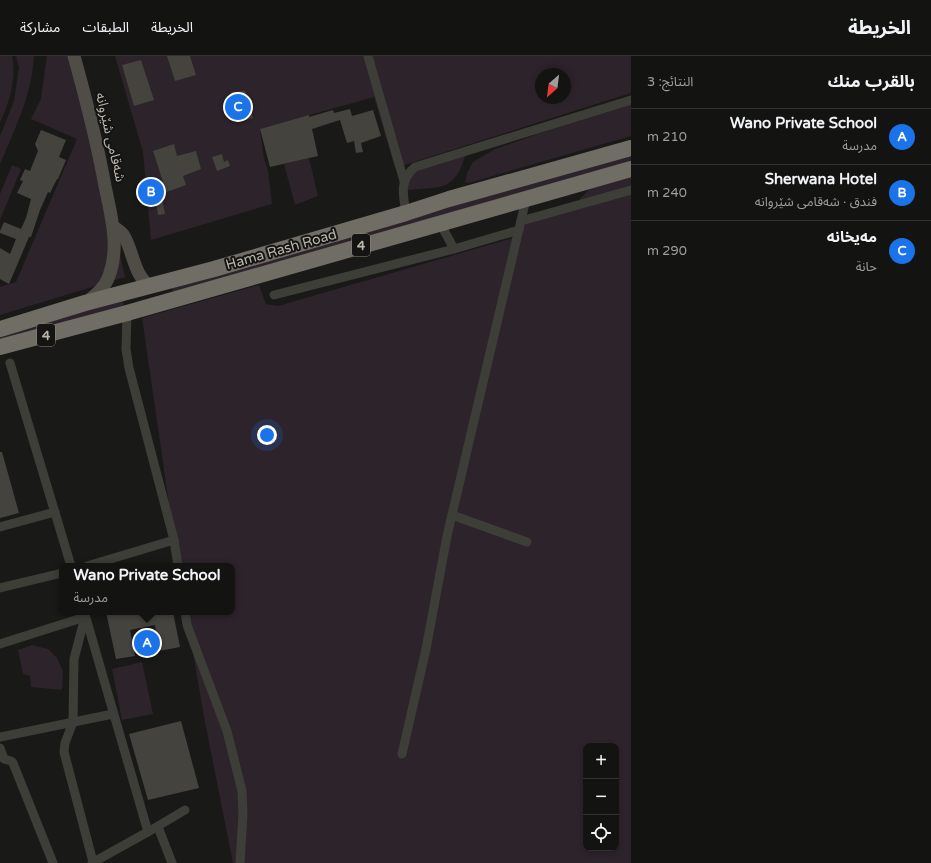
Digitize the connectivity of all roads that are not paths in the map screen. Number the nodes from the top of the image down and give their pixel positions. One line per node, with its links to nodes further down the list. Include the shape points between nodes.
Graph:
1 (74, 56): 11 (street, شەقامی شێروانە, via 96,137)
2 (368, 56): 6 (street)
3 (631, 100): 6 (street, via 420,165 410,171)
4 (631, 148): 9 (highway, Hama Rash Road / 4)
5 (631, 169): 8 (highway, Hama Rash Road / 4)
6 (404, 181): 9 (street, via 402,193)
7 (631, 190): 12 (street)
8 (526, 199): 10 (highway, Hama Rash Road / 4); 12 (street)
9 (406, 213): 14 (highway, Hama Rash Road / 4)
10 (440, 223): 13 (street); 17 (highway, Hama Rash Road / 4)
11 (113, 226): 14 (street, شەقامی شێروانە, via 124,236 136,270 143,282); 16 (street, شەقامی شێروانە, via 114,248 109,276 101,290)
12 (520, 226): 13 (street); 22 (street)
13 (454, 249): 15 (street)
14 (150, 286): 16 (highway, Hama Rash Road / 4)
15 (274, 295)
16 (85, 303): 18 (highway, Hama Rash Road / 4)
17 (127, 313): 19 (highway, Hama Rash Road / 4); 24 (street, via 126,349 129,368)
18 (0, 329)
19 (0, 347)
20 (10, 363): 21 (street)
21 (55, 512): 23 (street); 26 (street)
22 (452, 515): 25 (street); 38 (street)
23 (0, 527)
24 (174, 540): 27 (street); 28 (street)
25 (526, 542)
26 (70, 563)
27 (97, 563)
28 (178, 563)
29 (59, 574): 30 (street)
30 (0, 588)
31 (85, 615): 33 (street); 34 (street); 35 (street, via 74,659)
32 (185, 615): 46 (street, via 227,731 242,791)
33 (0, 644)
34 (113, 714): 35 (street); 42 (street)
35 (74, 722): 36 (street); 44 (street, via 64,752)
36 (0, 737)
37 (0, 748): 39 (street)
38 (402, 754)
39 (2, 762): 43 (street, via 13,763)
40 (185, 810): 41 (street)
41 (158, 827): 42 (street); 45 (street)
42 (148, 832): 44 (street)
43 (53, 863)
44 (92, 863)
45 (172, 863)
46 (240, 863)

